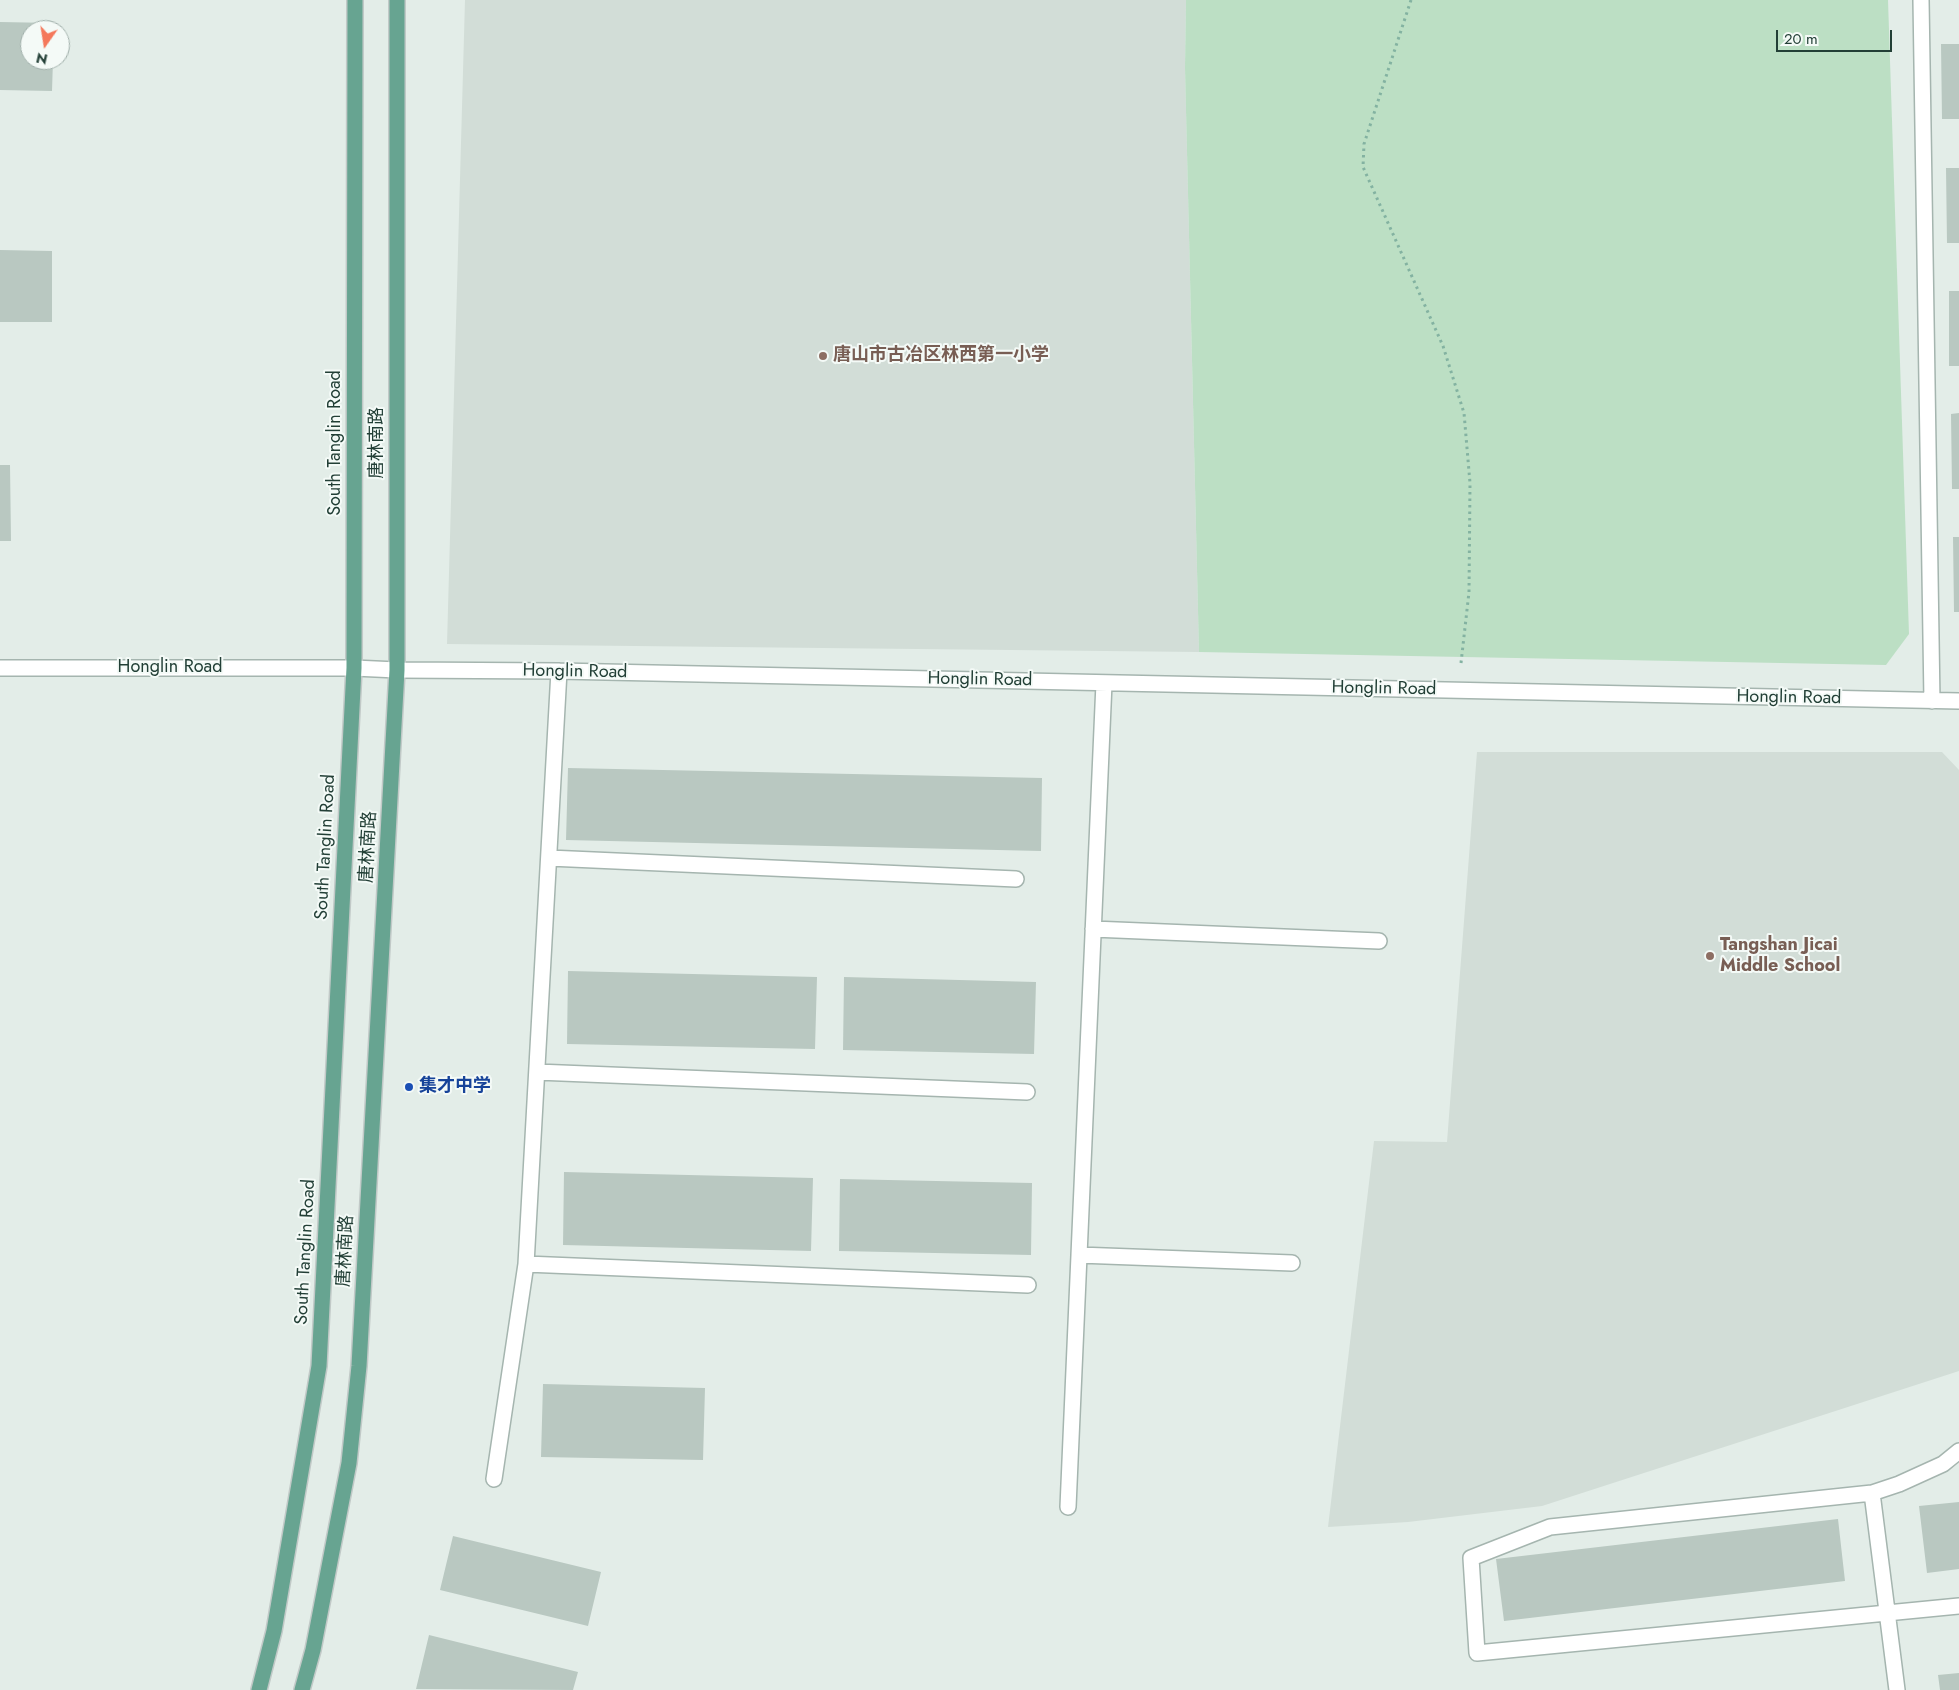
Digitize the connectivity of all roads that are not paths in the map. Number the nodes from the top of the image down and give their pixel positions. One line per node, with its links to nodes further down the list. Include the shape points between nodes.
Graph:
1 (355, 0): 5 (main road, South Tanglin Road)
2 (397, 0): 6 (main road, 唐林南路)
3 (1921, 0): 9 (street)
4 (0, 668): 5 (street, Honglin Road)
5 (354, 668): 6 (street, Honglin Road); 27 (main road, South Tanglin Road, via 319,1366 274,1632)
6 (397, 670): 7 (street, Honglin Road); 28 (main road, 唐林南路, via 359,1366 349,1463 313,1650)
7 (559, 671): 8 (street, Honglin Road); 11 (street)
8 (1104, 683): 9 (street, Honglin Road); 13 (street)
9 (1932, 701): 10 (street, Honglin Road)
10 (1959, 701)
11 (549, 858): 12 (street); 15 (street)
12 (1016, 879)
13 (1093, 929): 14 (street); 17 (street)
14 (1379, 941)
15 (537, 1072): 16 (street); 19 (street)
16 (1027, 1092)
17 (1079, 1255): 18 (street); 24 (street)
18 (1292, 1263)
19 (526, 1264): 20 (street); 22 (street)
20 (1028, 1285)
21 (1959, 1451): 23 (street, via 1943,1464)
22 (494, 1479)
23 (1872, 1493): 26 (street); 26 (street, via 1550,1527 1471,1558 1477,1652)
24 (1068, 1507)
25 (1959, 1606): 26 (street)
26 (1887, 1612): 29 (street)
27 (259, 1690)
28 (302, 1690)
29 (1897, 1690)

